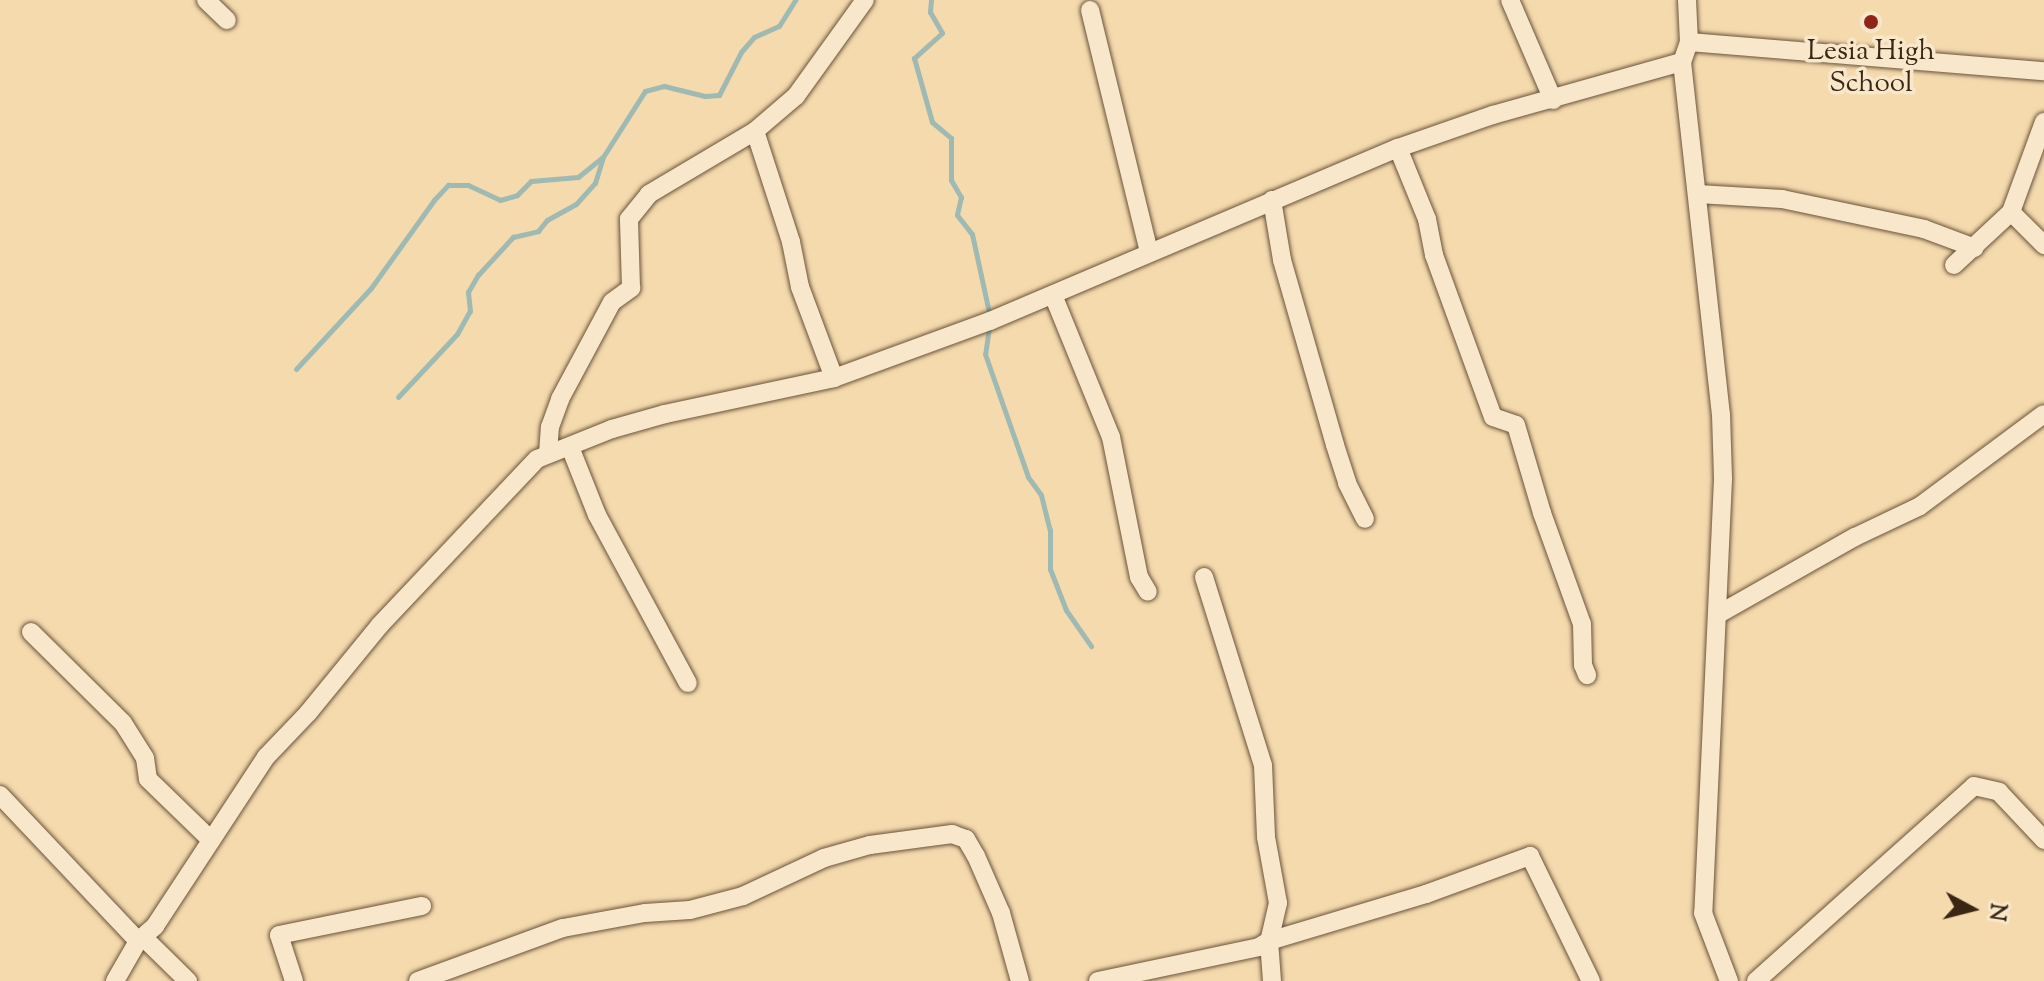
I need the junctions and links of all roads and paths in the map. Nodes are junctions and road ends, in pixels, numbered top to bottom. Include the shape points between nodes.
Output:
1 (206, 0) edge
2 (865, 0) edge
3 (1510, 0) edge
4 (1687, 0) edge
5 (1090, 10) dead end
6 (227, 20) dead end
7 (1689, 42) junction
8 (1682, 62) junction
9 (2044, 71) edge
10 (1553, 100) junction
11 (2044, 122) edge
12 (755, 131) junction
13 (1398, 148) junction
14 (1698, 194) junction
15 (1272, 200) junction
16 (2011, 212) junction
17 (2044, 245) edge
18 (1975, 248) junction
19 (1149, 252) junction
20 (1954, 265) dead end
21 (1053, 295) junction
22 (834, 378) junction
23 (2044, 414) edge
24 (570, 447) junction
25 (548, 454) junction
26 (1365, 519) dead end
27 (1204, 577) dead end
28 (1148, 592) dead end
29 (1717, 615) junction
30 (31, 632) dead end
31 (1587, 675) dead end
32 (688, 683) dead end
33 (0, 795) edge
34 (211, 840) junction
35 (2044, 840) edge
36 (422, 906) dead end
37 (141, 939) junction
38 (1269, 941) junction
39 (115, 981) edge
40 (188, 981) edge
41 (294, 981) edge
42 (418, 981) edge
43 (1020, 981) edge
44 (1098, 981) edge
45 (1272, 981) edge
46 (1591, 981) edge
47 (1729, 981) edge
48 (1756, 981) edge

1 - 6 street
2 - 12 street via 796,96
3 - 10 street
4 - 7 street
5 - 19 street
7 - 8 street
7 - 9 street
8 - 10 street
8 - 14 street
10 - 13 street
11 - 16 street
12 - 22 street via 800,287
12 - 25 street via 649,194 629,219 631,288 612,302 578,360 550,427
13 - 15 street
13 - 31 street via 1493,417 1516,425 1582,624
14 - 18 street via 1782,199 1924,229
14 - 29 street via 1721,414
15 - 19 street
15 - 26 street via 1282,260 1335,445
16 - 17 street
16 - 18 street
18 - 20 street
19 - 21 street
21 - 22 street
21 - 28 street via 1111,437 1139,577
22 - 24 street via 665,414
23 - 29 street via 1920,506
24 - 25 street
24 - 32 street via 597,515
25 - 34 street via 537,459 380,625 266,757
27 - 38 street via 1263,765 1266,837 1278,903
29 - 47 street via 1703,913
30 - 34 street via 123,723 145,758 148,779
33 - 37 street
34 - 37 street
35 - 48 street via 1999,792 1974,786
36 - 41 street via 279,935
37 - 39 street
37 - 40 street
38 - 44 street
38 - 45 street
38 - 46 street via 1530,856
42 - 43 street via 563,928 690,910 743,896 824,858 870,845 952,834 966,839 976,856 1001,913

